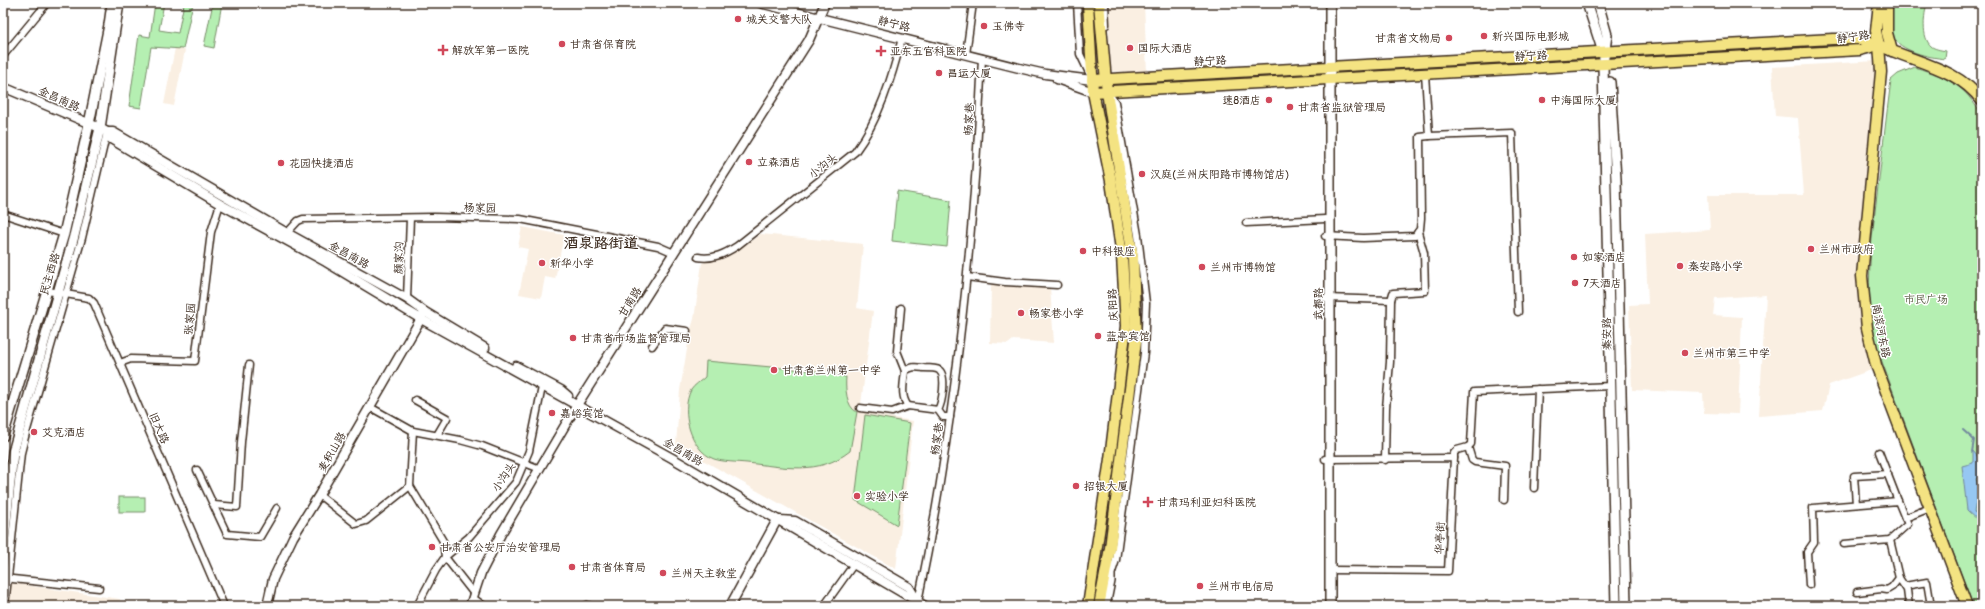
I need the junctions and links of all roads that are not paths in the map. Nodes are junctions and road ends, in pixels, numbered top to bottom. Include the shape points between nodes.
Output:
1 (47, 3) edge
2 (112, 3) edge
3 (119, 3) edge
4 (760, 3) edge
5 (817, 3) edge
6 (825, 3) edge
7 (973, 3) edge
8 (1077, 3) edge
9 (1088, 3) edge
10 (1100, 3) edge
11 (1105, 3) edge
12 (1324, 3) edge
13 (1330, 3) edge
14 (1587, 3) edge
15 (1598, 3) edge
16 (1878, 3) edge
17 (1887, 3) edge
18 (819, 17) junction
19 (902, 38) junction
20 (1880, 45) junction
21 (1892, 51) junction
22 (1603, 52) junction
23 (966, 54) junction
24 (3, 56) edge
25 (982, 58) junction
26 (1603, 64) junction
27 (1327, 67) junction
28 (1045, 74) junction
29 (1425, 74) junction
30 (1105, 78) junction
31 (1092, 80) junction
32 (1327, 80) junction
33 (3, 87) edge
34 (1093, 92) junction
35 (1107, 92) junction
36 (1982, 101) edge
37 (89, 124) junction
38 (103, 130) junction
39 (1429, 136) junction
40 (220, 204) junction
41 (3, 214) edge
42 (410, 218) junction
43 (1325, 219) junction
44 (1246, 223) dead end
45 (1418, 232) junction
46 (287, 233) junction
47 (64, 234) junction
48 (1327, 236) junction
49 (674, 253) junction
50 (698, 257) dead end
51 (967, 277) junction
52 (1057, 285) dead end
53 (48, 291) junction
54 (62, 294) junction
55 (1327, 298) junction
56 (407, 299) junction
57 (1391, 300) junction
58 (901, 308) dead end
59 (1518, 312) dead end
60 (423, 315) junction
61 (687, 331) dead end
62 (652, 346) dead end
63 (120, 363) junction
64 (249, 365) dead end
65 (905, 371) junction
66 (1611, 386) junction
67 (542, 387) junction
68 (1538, 389) junction
69 (415, 400) dead end
70 (577, 405) junction
71 (908, 406) junction
72 (370, 407) junction
73 (860, 408) dead end
74 (938, 410) junction
75 (950, 418) junction
76 (413, 431) junction
77 (3, 434) edge
78 (437, 435) junction
79 (1468, 447) junction
80 (1879, 452) dead end
81 (1454, 458) junction
82 (1327, 459) junction
83 (1385, 460) junction
84 (526, 462) junction
85 (540, 468) junction
86 (197, 470) dead end
87 (1888, 474) junction
88 (410, 486) junction
89 (1534, 488) dead end
90 (319, 495) junction
91 (1504, 500) dead end
92 (1898, 501) junction
93 (1856, 504) junction
94 (214, 505) junction
95 (277, 508) dead end
96 (1930, 508) junction
97 (1905, 518) junction
98 (777, 520) junction
99 (1890, 540) junction
100 (1844, 544) dead end
101 (1110, 548) junction
102 (3, 551) edge
103 (445, 557) junction
104 (854, 564) junction
105 (1330, 570) junction
106 (1898, 578) junction
107 (6, 579) edge
108 (1110, 581) junction
109 (1809, 585) dead end
110 (1905, 586) junction
111 (99, 588) dead end
112 (1857, 592) dead end
113 (472, 599) edge
114 (921, 604) edge
115 (5, 606) edge
116 (224, 606) edge
117 (267, 606) edge
118 (417, 606) edge
119 (484, 606) edge
120 (730, 606) edge
121 (824, 606) edge
122 (1087, 606) edge
123 (1099, 606) edge
124 (1105, 606) edge
125 (1324, 606) edge
126 (1330, 606) edge
127 (1616, 606) edge
128 (1626, 606) edge
129 (1910, 606) edge
130 (1931, 606) edge
131 (1967, 606) edge

1 - 24 street
2 - 37 main road, 民主西路
3 - 38 main road, 民主西路
4 - 18 street, 静宁路
5 - 18 street
6 - 18 street, 甘南路
7 - 23 street
8 - 31 street via 1080,54
9 - 31 main road, 庆阳路
10 - 30 main road, 庆阳路
11 - 30 street
12 - 27 main road, 武都路
13 - 27 main road, 武都路
14 - 22 main road
15 - 22 main road via 1607,35
16 - 20 main road, 南滨河东路 via 1876,31
17 - 21 main road via 1887,33
18 - 19 street, 静宁路
18 - 49 street, 甘南路 via 809,40
19 - 23 street, 静宁路
19 - 50 street, 小沟头 via 888,83 864,140 855,152 737,246 705,259
20 - 21 main road
20 - 22 main road, 静宁路 via 1861,39 1833,39
20 - 26 main road, 静宁路 via 1853,50
20 - 96 main road, 南滨河东路 via 1881,72 1862,276 1864,313 1876,365
21 - 36 main road via 1923,61 1952,75 1968,85
22 - 26 main road, 秦安路
22 - 27 main road, 静宁路
23 - 25 street, 静宁路
25 - 28 street, 静宁路
25 - 51 street, 畅家巷
26 - 29 main road, 静宁路
26 - 66 main road, 秦安路
26 - 128 main road, 秦安路 via 1609,72 1616,179
27 - 30 main road, 静宁路
27 - 32 main road, 武都路
28 - 31 street, 静宁路
28 - 34 street, 静宁路
29 - 32 main road, 静宁路
29 - 39 street
30 - 31 main road, 静宁路
30 - 35 main road, 庆阳路
31 - 34 main road, 庆阳路
32 - 35 main road, 静宁路
32 - 43 main road, 武都路
32 - 48 main road, 武都路
33 - 37 street, 金昌南路
34 - 35 main road, 静宁路
34 - 122 main road, 庆阳路 via 1111,181 1122,256 1126,326 1110,459
35 - 101 main road, 庆阳路 via 1133,258 1136,341
35 - 108 street via 1115,102 1138,236 1146,303 1144,352 1129,468 1116,560
37 - 38 street, 金昌南路
37 - 47 main road, 民主西路
38 - 40 street, 金昌南路 via 111,139
38 - 46 street, 金昌南路 via 114,132
38 - 54 main road, 民主西路 via 74,236
39 - 45 street via 1420,137 1421,218
39 - 59 street via 1512,133
40 - 60 street, 金昌南路
40 - 63 street, 张家园 via 211,232 195,362 131,359
41 - 47 street
42 - 46 street, 杨家园 via 303,219
42 - 49 street, 杨家园 via 520,220 658,246
42 - 56 street, 颜家沟
43 - 44 street
43 - 48 main road, 武都路
45 - 48 street via 1415,236
45 - 57 street via 1424,253 1425,292 1393,293
46 - 56 street, 金昌南路
47 - 53 main road, 民主西路
48 - 55 main road, 武都路
49 - 70 street, 甘南路
51 - 52 street
51 - 75 street, 畅家巷
53 - 54 street, 旧大路
53 - 77 main road, 民主西路
54 - 63 street, 旧大路 via 89,298 94,303
54 - 102 main road, 民主西路 via 17,435
54 - 107 street, 民主西路 via 22,453
55 - 57 street
55 - 82 main road, 武都路
56 - 60 street, 金昌南路
57 - 83 street
58 - 65 street via 897,351
60 - 67 street, 金昌南路
60 - 70 street, 金昌南路 via 560,390
60 - 72 street, 麦积山路
61 - 62 street via 665,328
63 - 116 street, 旧大路
64 - 94 street via 237,507
65 - 71 street via 902,395
65 - 74 street via 912,367 938,370 942,374 944,380
66 - 68 street
66 - 127 main road, 秦安路
67 - 70 street, 金昌南路
67 - 84 street, 小沟头
68 - 79 street via 1474,392
68 - 89 street
69 - 78 street via 447,418
70 - 85 street, 甘南路
70 - 98 street, 金昌南路
71 - 73 street via 892,412
71 - 74 street
72 - 76 street
72 - 90 street, 麦积山路
74 - 75 street via 943,417
75 - 114 street, 畅家巷
76 - 78 street
76 - 88 street
78 - 84 street via 482,446
79 - 81 street via 1454,453
79 - 91 street via 1475,462 1505,466
80 - 87 street
81 - 83 street
81 - 105 street, 华亭街 via 1448,571
82 - 83 street
82 - 105 main road, 武都路
82 - 125 main road, 武都路
84 - 85 street
84 - 103 street, 小沟头 via 516,482 493,510
85 - 113 street, 甘南路 via 501,534 481,573
86 - 94 street
87 - 92 street
87 - 93 street via 1854,476
88 - 90 street via 366,521 356,524
88 - 103 street via 444,541
90 - 117 street, 麦积山路 via 293,537 273,579
92 - 93 street
92 - 97 street
93 - 109 street via 1813,508 1814,542 1807,552
94 - 95 street via 227,534 260,537
96 - 97 street
96 - 131 main road, 南滨河东路
97 - 99 street via 1908,524
98 - 104 street, 金昌南路
98 - 114 street, 金昌南路 via 795,521 810,529 909,587
98 - 120 street
99 - 100 street
99 - 106 street
101 - 108 main road
101 - 123 main road, 庆阳路
103 - 113 street
103 - 118 street, 小沟头
104 - 114 street, 金昌南路
104 - 121 street
105 - 126 main road, 武都路
106 - 110 street
106 - 112 street via 1892,587 1886,590
107 - 111 street
107 - 115 street, 民主西路
108 - 124 main road
110 - 129 street
110 - 130 street via 1927,582
113 - 119 street

